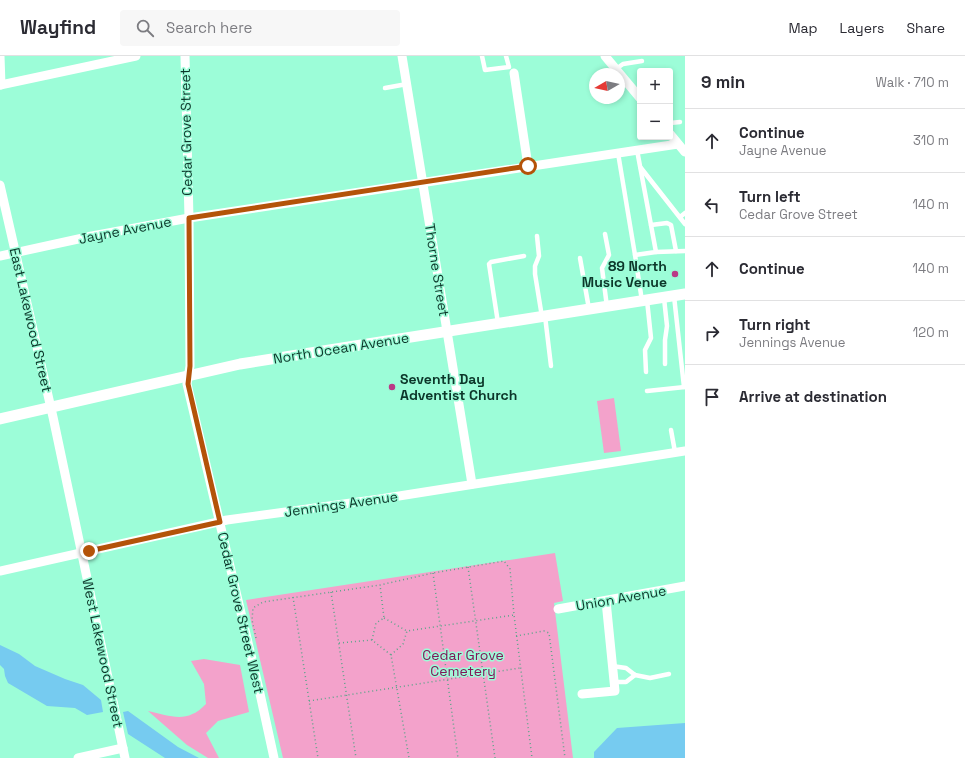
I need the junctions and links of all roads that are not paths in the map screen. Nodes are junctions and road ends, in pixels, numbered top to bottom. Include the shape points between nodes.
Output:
1 (0, 56) edge
2 (136, 56) edge
3 (184, 56) edge
4 (402, 56) edge
5 (482, 56) edge
6 (506, 56) edge
7 (605, 56) edge
8 (120, 58) edge
9 (642, 61) dead end
10 (615, 68) edge
11 (617, 68) edge
12 (514, 73) dead end
13 (625, 80) edge
14 (407, 84) junction
15 (0, 85) edge
16 (385, 88) dead end
17 (637, 94) edge
18 (680, 122) dead end
19 (673, 123) edge
20 (673, 138) edge
21 (678, 144) junction
22 (637, 150) junction
23 (685, 152) edge
24 (618, 153) junction
25 (528, 166) junction
26 (640, 166) junction
27 (423, 182) junction
28 (0, 185) edge
29 (685, 213) edge
30 (680, 217) junction
31 (189, 218) junction
32 (685, 224) edge
33 (651, 225) junction
34 (605, 234) dead end
35 (537, 236) dead end
36 (676, 251) junction
37 (685, 251) edge
38 (656, 252) junction
39 (16, 253) junction
40 (635, 255) junction
41 (0, 256) edge
42 (524, 256) dead end
43 (580, 258) dead end
44 (674, 296) edge
45 (644, 301) junction
46 (607, 306) junction
47 (589, 309) junction
48 (544, 316) junction
49 (498, 323) junction
50 (447, 332) junction
51 (665, 364) dead end
52 (551, 366) dead end
53 (646, 372) dead end
54 (188, 376) junction
55 (684, 387) edge
56 (647, 391) dead end
57 (50, 407) junction
58 (0, 419) edge
59 (670, 430) dead end
60 (685, 451) edge
61 (675, 452) junction
62 (472, 484) junction
63 (220, 522) junction
64 (81, 553) junction
65 (0, 571) edge
66 (685, 586) edge
67 (606, 601) junction
68 (558, 609) dead end
69 (612, 666) junction
70 (669, 674) dead end
71 (635, 675) junction
72 (614, 682) junction
73 (582, 694) dead end
74 (123, 748) junction
75 (78, 758) edge
76 (125, 758) edge
77 (274, 758) edge

1 - 15 street
2 - 8 street
3 - 31 street, Cedar Grove Street
4 - 14 street, Thorne Street
5 - 6 lane via 485,70 509,67
7 - 10 street
8 - 15 street
9 - 11 lane via 623,64
12 - 25 street
13 - 17 street
14 - 16 lane
14 - 27 street, Thorne Street
18 - 19 lane
20 - 21 street
21 - 22 street, Jayne Avenue
21 - 23 street
22 - 24 street, Jayne Avenue
22 - 26 lane
24 - 25 street, Jayne Avenue
24 - 40 lane
25 - 27 street, Jayne Avenue
26 - 30 lane
26 - 33 lane
27 - 31 street, Jayne Avenue
27 - 50 street, Thorne Street
28 - 39 street, East Lakewood Street
29 - 30 lane
30 - 32 lane
31 - 39 street, Jayne Avenue
31 - 54 street, Cedar Grove Street
33 - 36 lane via 671,225
33 - 38 lane
34 - 46 lane via 608,255 602,268
35 - 48 lane via 539,256 535,274
36 - 37 lane
36 - 38 lane
38 - 40 lane
39 - 41 street, Jayne Avenue
39 - 57 street, East Lakewood Street
40 - 45 lane
42 - 49 lane via 489,264
43 - 47 lane
44 - 45 street, North Ocean Avenue
44 - 51 lane via 665,340
44 - 55 lane
45 - 46 street, North Ocean Avenue
45 - 53 lane via 650,338 645,350
46 - 47 street, North Ocean Avenue
47 - 48 street, North Ocean Avenue
48 - 49 street, North Ocean Avenue
48 - 52 lane
49 - 50 street, North Ocean Avenue
50 - 54 street, North Ocean Avenue via 240,364
50 - 62 street, Thorne Street
54 - 57 street, North Ocean Avenue
54 - 63 street, Cedar Grove Street West
55 - 56 lane
57 - 58 street, North Ocean Avenue
57 - 64 street, West Lakewood Street
59 - 61 lane
60 - 61 street, Jennings Avenue
61 - 62 street, Jennings Avenue
62 - 63 street, Jennings Avenue
63 - 64 street, Jennings Avenue
63 - 77 street, Cedar Grove Street West
64 - 65 street, Jennings Avenue
64 - 74 street, West Lakewood Street
66 - 67 street, Union Avenue
67 - 68 street, Union Avenue
67 - 69 street
69 - 71 lane via 626,668
69 - 72 street
70 - 71 lane via 650,678
71 - 72 lane via 626,682
72 - 73 street via 615,691
74 - 75 street
74 - 76 street, West Lakewood Street

